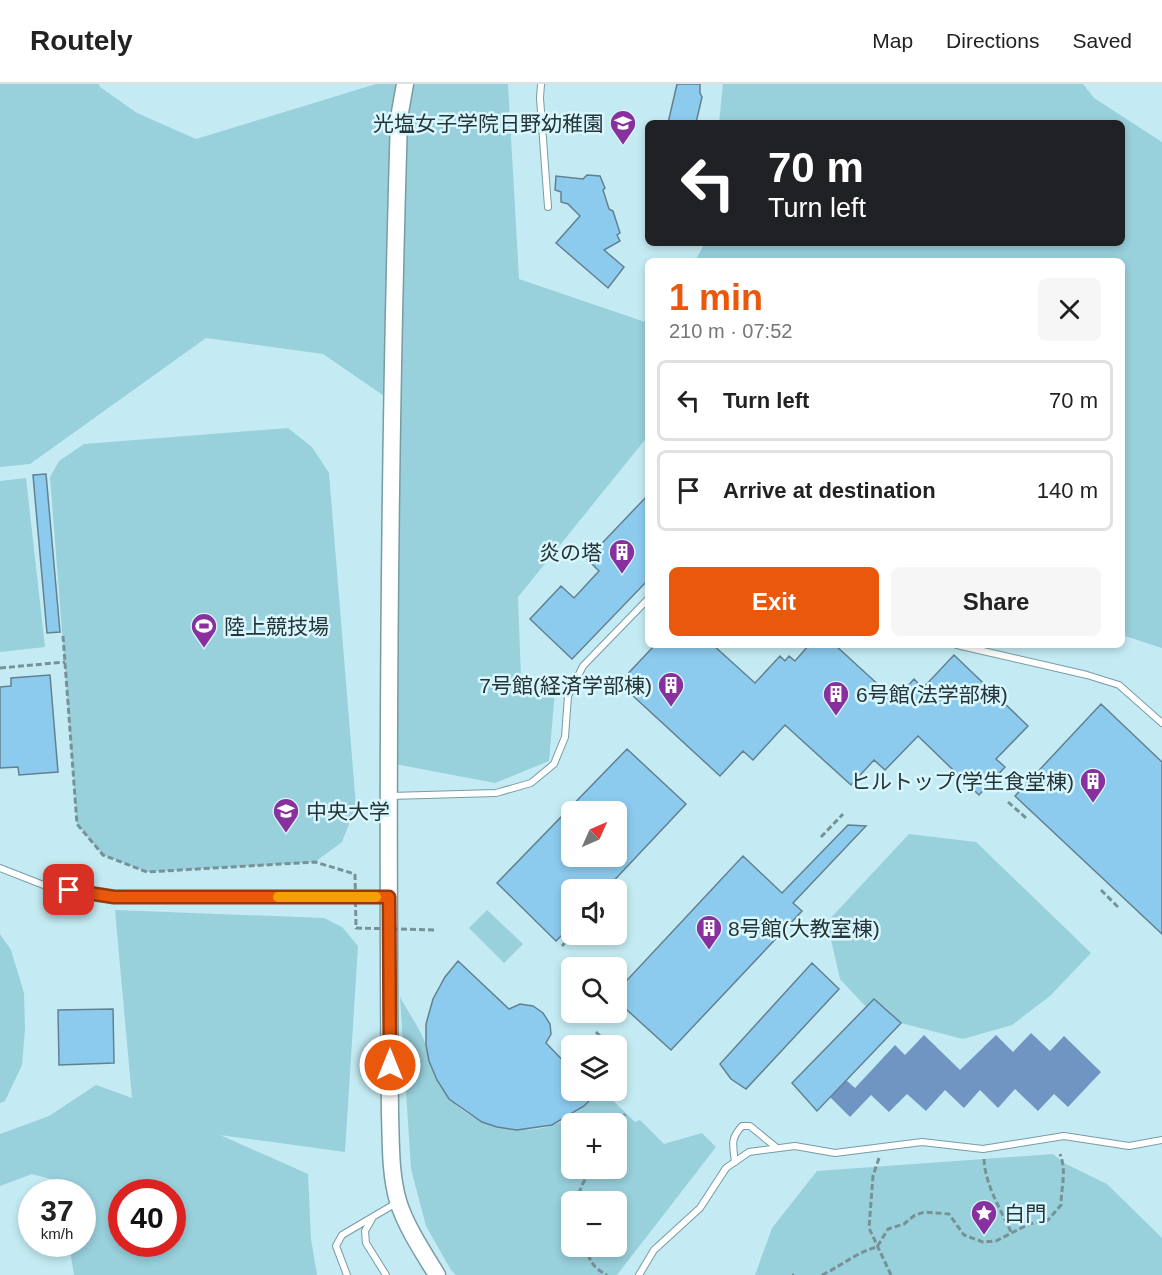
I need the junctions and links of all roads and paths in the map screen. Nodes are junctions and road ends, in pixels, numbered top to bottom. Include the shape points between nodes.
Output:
1 (405, 84) edge
2 (541, 84) edge
3 (548, 207) dead end
4 (645, 602) edge
5 (63, 636) dead end
6 (970, 648) edge
7 (65, 662) junction
8 (0, 668) edge
9 (1162, 723) edge
10 (389, 796) junction
11 (1008, 802) dead end
12 (843, 814) dead end
13 (1026, 818) dead end
14 (821, 837) dead end
15 (0, 868) edge
16 (1101, 890) dead end
17 (389, 897) junction
18 (1118, 907) dead end
19 (436, 930) dead end
20 (596, 1032) dead end
21 (599, 1035) edge
22 (1162, 1140) edge
23 (883, 1147) junction
24 (777, 1148) junction
25 (1060, 1154) dead end
26 (984, 1159) dead end
27 (735, 1162) junction
28 (399, 1202) junction
29 (373, 1216) junction
30 (1012, 1234) junction
31 (877, 1247) junction
32 (589, 1257) edge
33 (347, 1275) edge
34 (386, 1275) edge
35 (437, 1275) edge
36 (607, 1275) edge
37 (639, 1275) edge
38 (822, 1275) edge
39 (891, 1275) edge

1 - 10 street via 399,148
2 - 3 lane
4 - 10 lane via 583,666 568,696 565,737 554,764 531,783 496,793
5 - 7 path
6 - 9 lane via 1119,685
7 - 8 path
7 - 19 path, bridge via 77,824 103,855 147,872 315,862 356,874 356,928
10 - 17 street
11 - 13 path
12 - 14 path
15 - 17 lane via 46,886 114,897
16 - 18 path
17 - 28 street via 390,1124
20 - 21 path
22 - 23 lane via 1129,1146 1064,1136 983,1149 922,1142
23 - 24 lane via 835,1153 795,1146
23 - 31 path via 873,1176 870,1207 869,1228
24 - 27 lane via 749,1152
24 - 27 lane via 750,1126 742,1126 732,1144
25 - 30 path via 1065,1176 1061,1205 1048,1220 1029,1224
26 - 30 path via 994,1196
27 - 37 lane via 726,1168 700,1208 654,1251
28 - 29 lane
28 - 35 street
29 - 33 lane via 342,1235 336,1246
29 - 34 lane via 365,1231 366,1243
30 - 31 path via 983,1242 964,1234 949,1214 925,1212 888,1229
31 - 38 path
31 - 39 path
32 - 36 path via 597,1270

